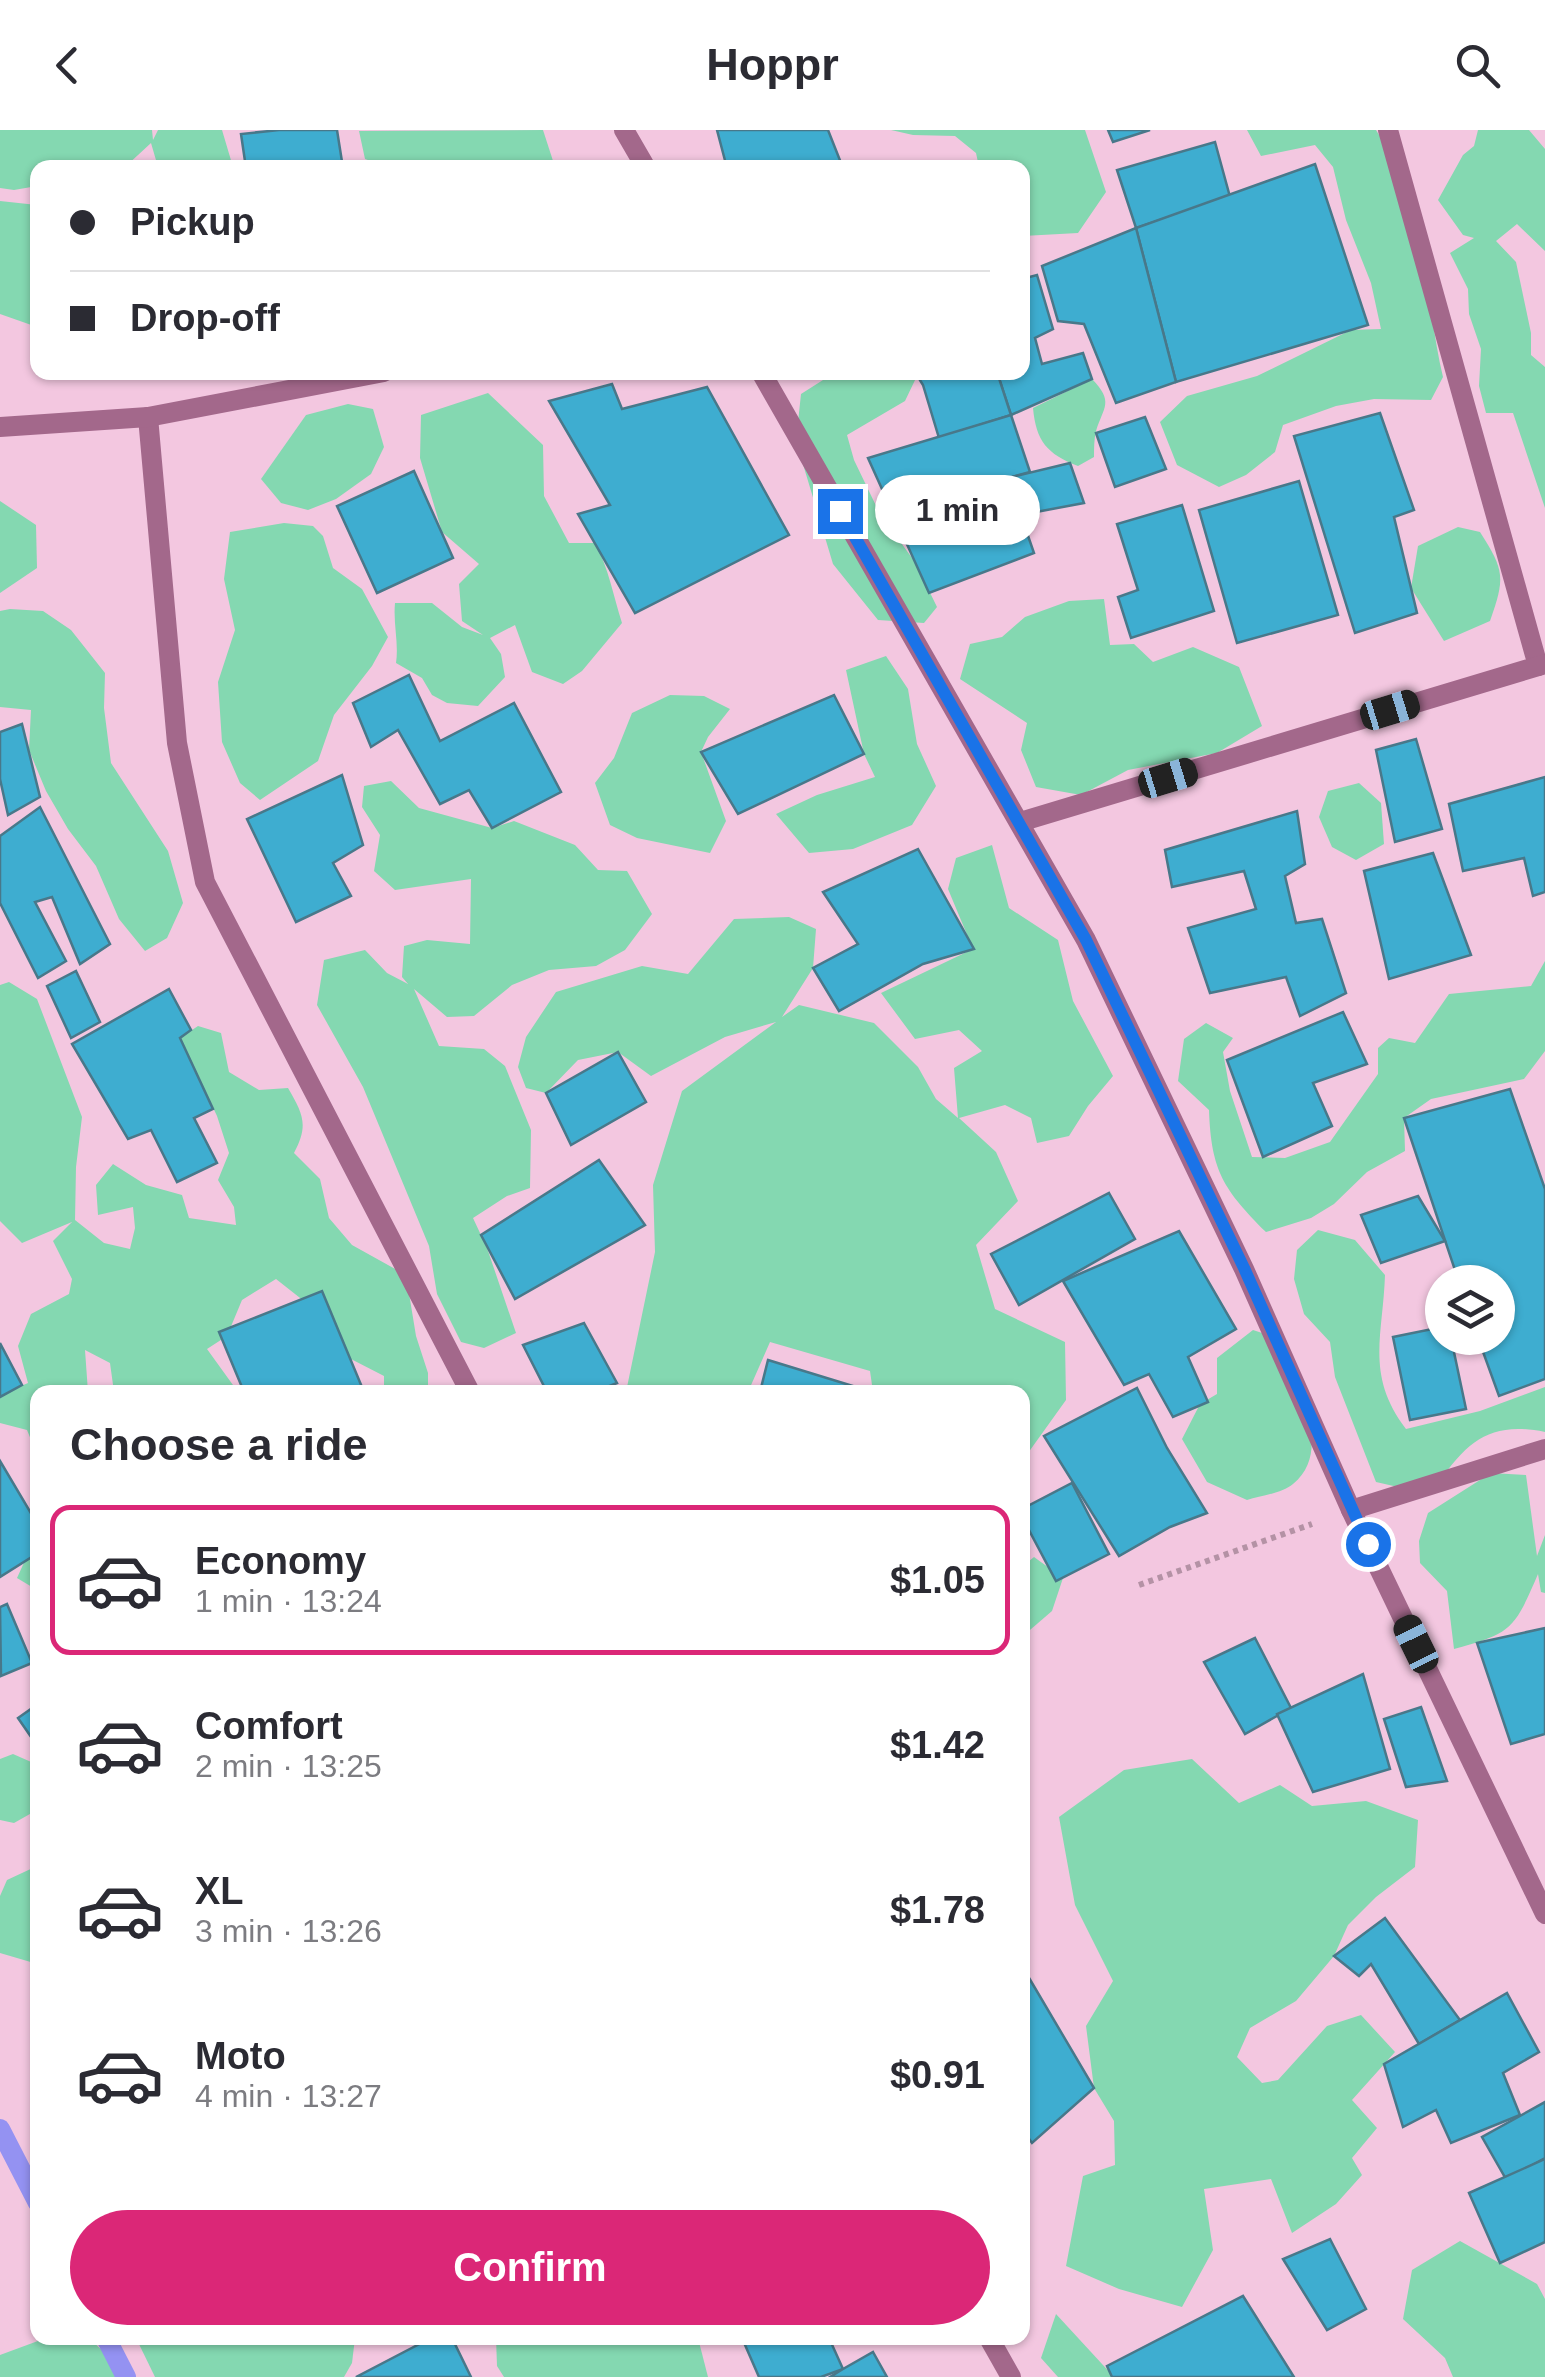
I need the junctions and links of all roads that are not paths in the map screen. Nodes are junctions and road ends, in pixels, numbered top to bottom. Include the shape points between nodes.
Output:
1 (624, 130) edge
2 (1388, 130) edge
3 (641, 160) edge
4 (342, 380) edge
5 (765, 380) edge
6 (148, 417) junction
7 (0, 428) edge
8 (1542, 665) edge
9 (1020, 822) junction
10 (466, 1385) edge
11 (1545, 1449) edge
12 (1351, 1510) junction
13 (1545, 1914) edge
14 (993, 2345) edge
15 (1011, 2377) edge

1 - 3 street
2 - 8 street
4 - 6 street
5 - 9 street
6 - 7 street
6 - 10 street via 177,743 205,882
8 - 9 street
9 - 12 street via 1160,1091
11 - 12 street
12 - 13 street
14 - 15 street

